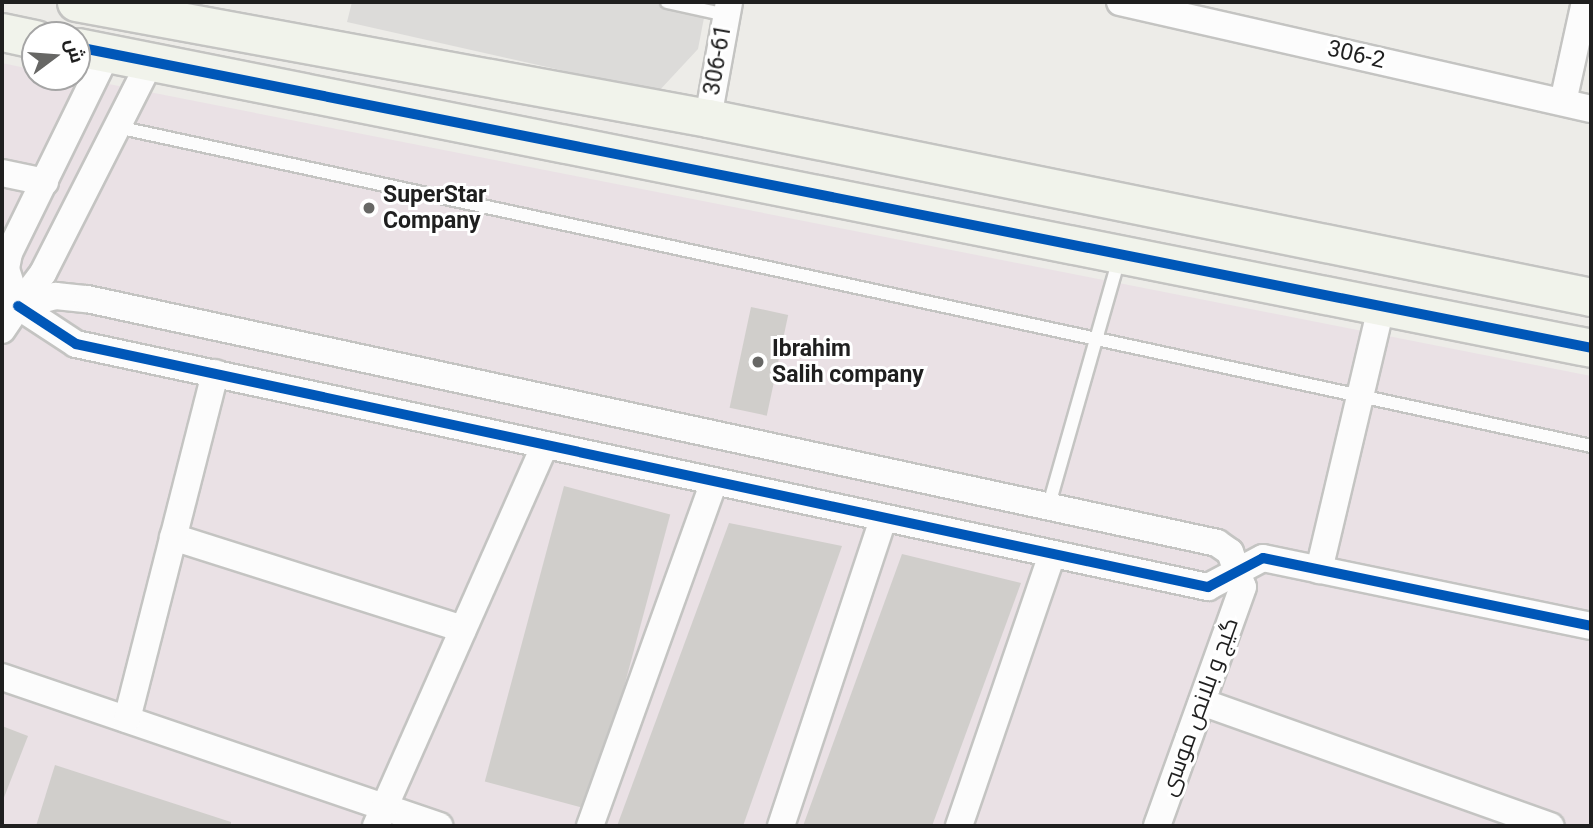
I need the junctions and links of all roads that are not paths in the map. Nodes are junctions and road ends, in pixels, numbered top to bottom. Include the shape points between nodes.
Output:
1 (76, 2) edge
2 (667, 2) edge
3 (1120, 2) edge
4 (1585, 2) edge
5 (132, 7) edge
6 (727, 8) edge
7 (2, 33) edge
8 (21, 36) edge
9 (92, 50) edge
10 (150, 62) junction
11 (1563, 103) junction
12 (1591, 109) edge
13 (708, 118) junction
14 (117, 127) junction
15 (2, 173) edge
16 (45, 182) junction
17 (1120, 256) junction
18 (1471, 272) junction
19 (1591, 297) edge
20 (18, 306) junction
21 (1381, 307) junction
22 (1464, 321) junction
23 (2, 330) edge
24 (1094, 338) junction
25 (1591, 348) edge
26 (215, 373) junction
27 (1361, 396) junction
28 (1591, 446) edge
29 (544, 447) junction
30 (713, 484) junction
31 (1048, 508) junction
32 (883, 520) junction
33 (173, 537) junction
34 (1052, 555) junction
35 (1319, 570) junction
36 (1240, 578) junction
37 (1591, 626) edge
38 (463, 629) junction
39 (2, 677) edge
40 (1202, 702) junction
41 (127, 719) junction
42 (380, 816) edge
43 (439, 826) edge
44 (590, 826) edge
45 (781, 826) edge
46 (959, 826) edge
47 (1157, 826) edge
48 (1551, 826) edge

1 - 5 street
2 - 6 lane
3 - 11 street, 306-2
4 - 11 street
5 - 13 street
6 - 13 street, 306-61
7 - 8 street
9 - 10 street
9 - 16 street
10 - 14 street
10 - 17 street
11 - 12 street, 306-2
13 - 18 street
14 - 20 street via 43,273
14 - 24 lane
15 - 16 street
16 - 20 street via 9,253 6,269
17 - 21 street
17 - 24 lane
18 - 19 street
18 - 22 street
20 - 23 street
20 - 26 street via 76,344
20 - 31 street via 56,296 87,299
21 - 22 street
21 - 27 street
22 - 25 street
24 - 27 lane
24 - 31 lane
26 - 29 street
26 - 33 street
27 - 28 lane
27 - 35 street
29 - 30 street
29 - 38 street
30 - 32 street
30 - 44 street
31 - 36 street via 1217,543
32 - 34 street
32 - 45 street
33 - 38 street
33 - 41 street
34 - 36 street via 1208,587
34 - 46 street
35 - 36 street via 1262,558
35 - 37 street
36 - 40 street, گيج و بلانص موسى
38 - 42 street
39 - 41 street
40 - 47 street, گيج و بلانص موسى
40 - 48 street
41 - 42 street
42 - 43 street

